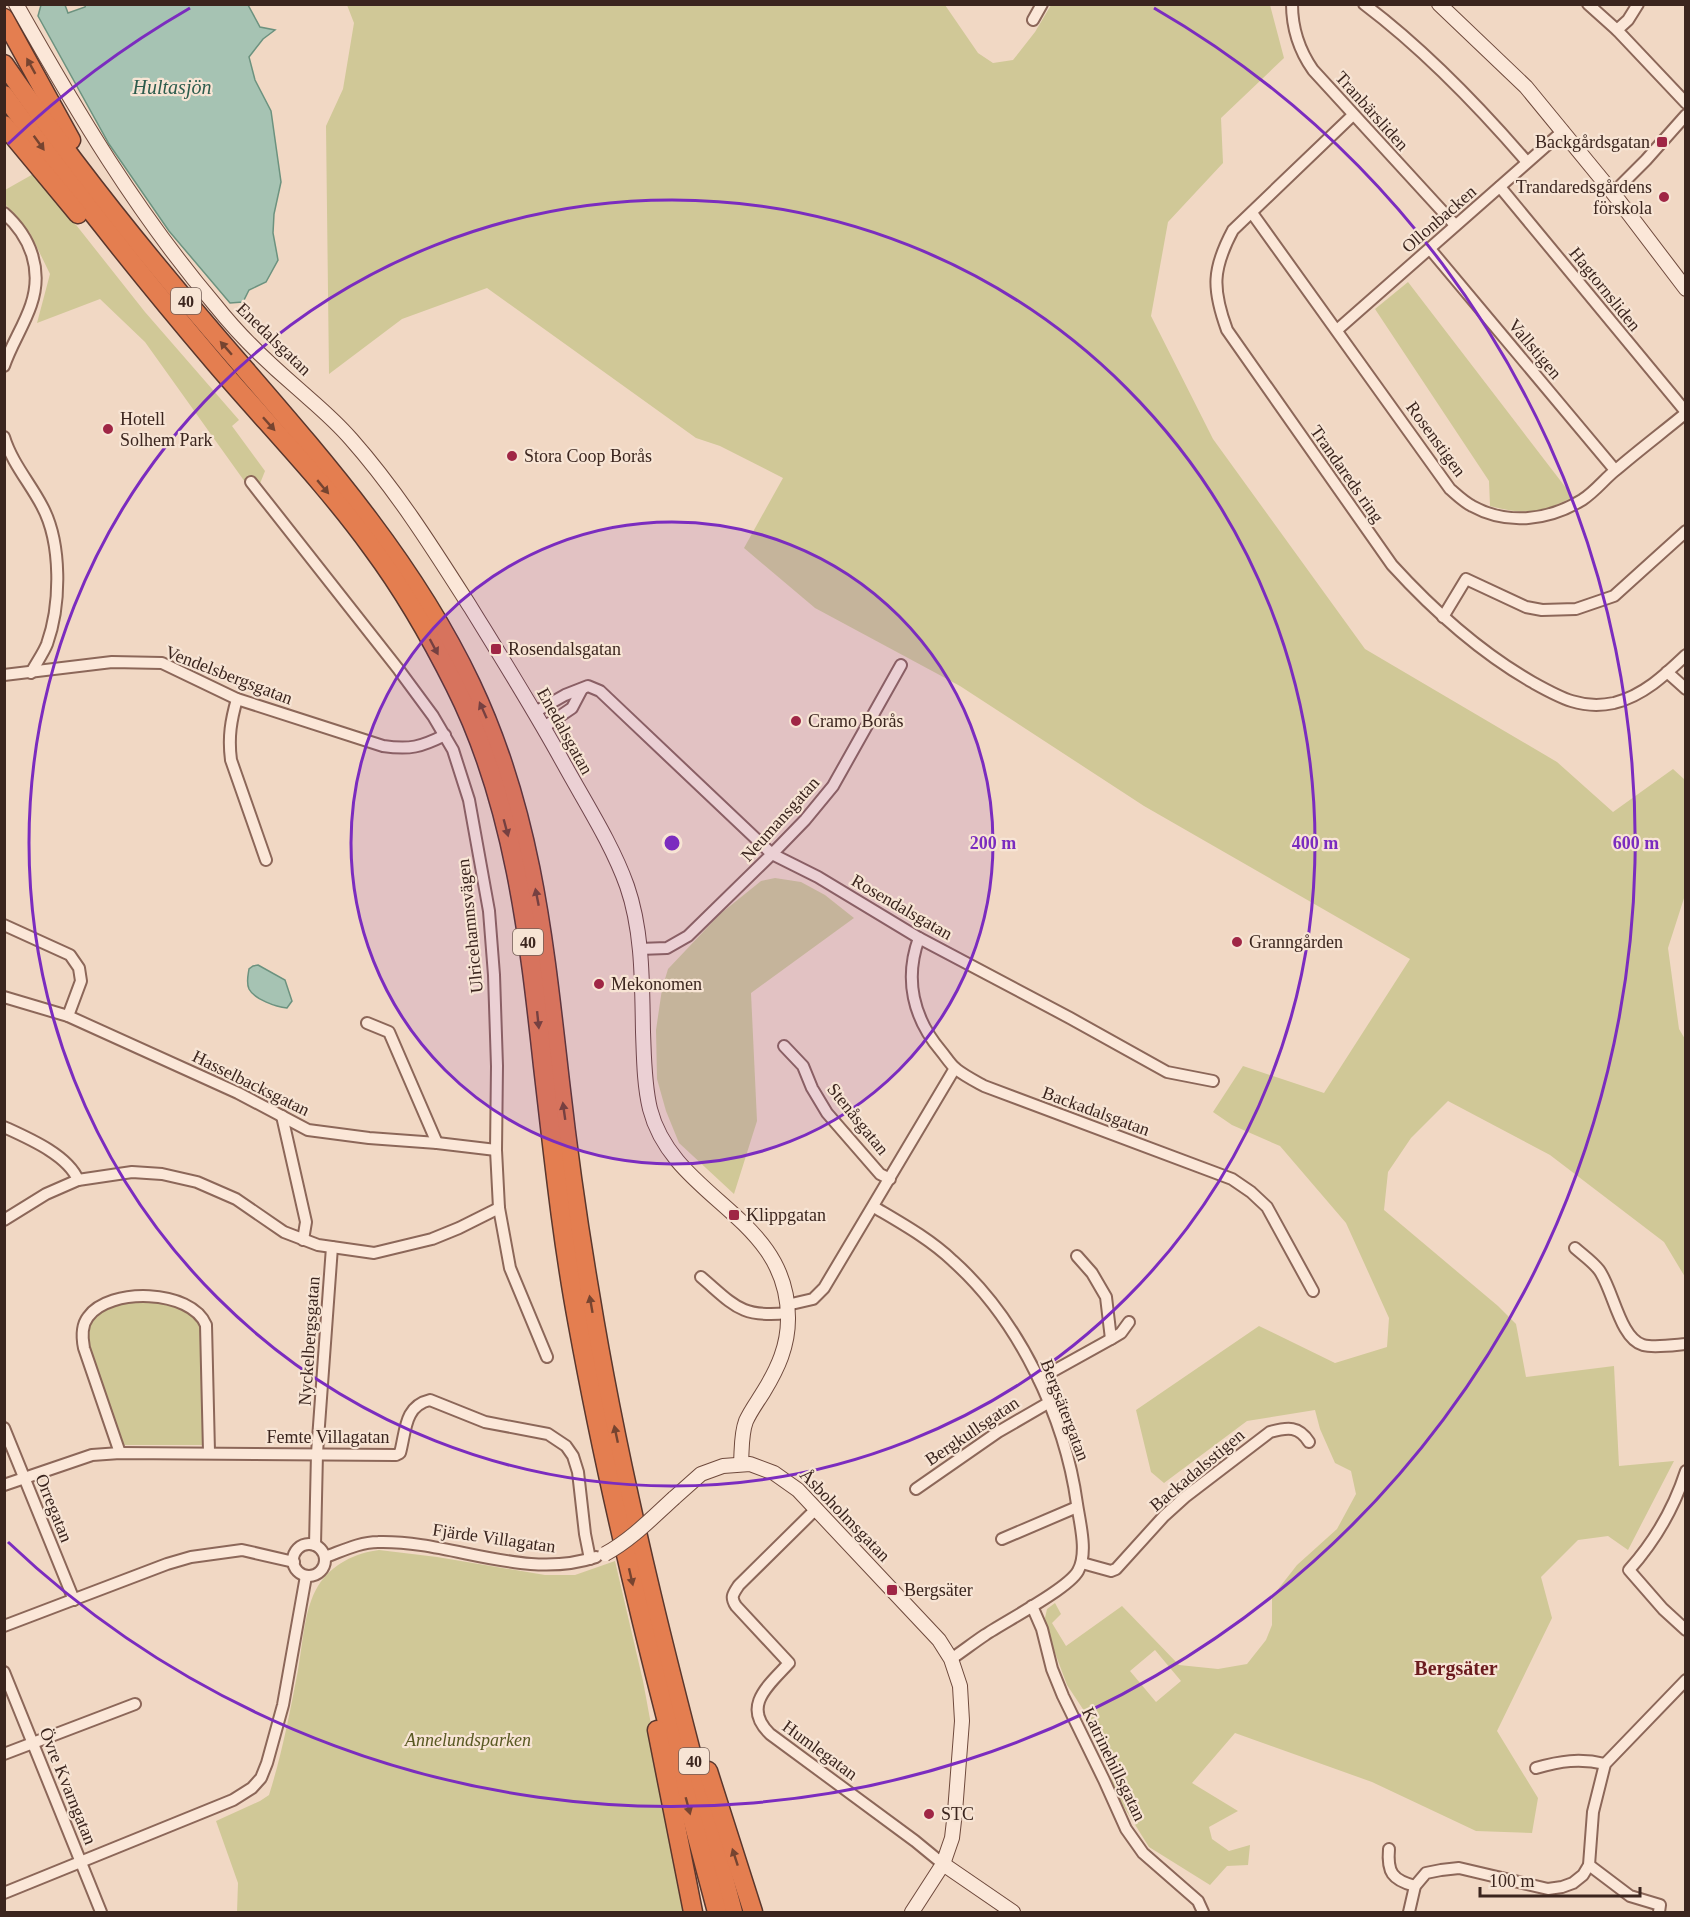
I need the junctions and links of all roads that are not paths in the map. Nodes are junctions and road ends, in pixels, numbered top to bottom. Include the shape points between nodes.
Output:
1 (16, 4) edge
2 (1042, 4) edge
3 (1292, 4) edge
4 (1364, 4) edge
5 (1438, 4) edge
6 (1588, 4) edge
7 (1638, 4) edge
8 (4, 18) edge
9 (1033, 20) dead end
10 (1617, 30) junction
11 (4, 64) edge
12 (4, 95) edge
13 (1686, 103) edge
14 (1353, 115) junction
15 (1686, 115) edge
16 (4, 125) edge
17 (1563, 131) junction
18 (1527, 162) junction
19 (1500, 187) junction
20 (1612, 193) junction
21 (110, 210) junction
22 (4, 213) edge
23 (1252, 213) junction
24 (1455, 225) junction
25 (1430, 249) junction
26 (148, 285) junction
27 (1686, 290) edge
28 (1337, 330) junction
29 (4, 366) edge
30 (1686, 413) edge
31 (4, 437) edge
32 (1614, 470) junction
33 (251, 482) dead end
34 (1686, 531) edge
35 (1443, 617) junction
36 (1686, 655) edge
37 (901, 665) dead end
38 (31, 672) junction
39 (1667, 672) junction
40 (4, 675) edge
41 (582, 689) junction
42 (1686, 689) edge
43 (237, 699) junction
44 (535, 712) junction
45 (544, 727) junction
46 (445, 735) junction
47 (772, 854) junction
48 (266, 861) dead end
49 (4, 924) edge
50 (919, 938) junction
51 (639, 950) junction
52 (4, 997) edge
53 (68, 1016) junction
54 (367, 1023) dead end
55 (784, 1046) dead end
56 (955, 1068) junction
57 (1213, 1081) dead end
58 (282, 1116) junction
59 (4, 1127) edge
60 (437, 1143) junction
61 (495, 1150) junction
62 (890, 1179) junction
63 (78, 1180) junction
64 (874, 1207) junction
65 (499, 1208) junction
66 (4, 1220) edge
67 (303, 1240) junction
68 (332, 1247) junction
69 (1575, 1248) dead end
70 (1077, 1256) dead end
71 (701, 1277) dead end
72 (1313, 1291) dead end
73 (788, 1309) junction
74 (1129, 1322) dead end
75 (1111, 1340) junction
76 (1686, 1344) edge
77 (547, 1357) dead end
78 (1039, 1380) junction
79 (1048, 1403) junction
80 (4, 1428) edge
81 (1309, 1442) dead end
82 (209, 1452) junction
83 (120, 1453) junction
84 (317, 1454) junction
85 (741, 1463) junction
86 (1686, 1471) edge
87 (23, 1477) junction
88 (4, 1485) edge
89 (916, 1489) dead end
90 (674, 1498) joint
91 (1077, 1508) junction
92 (816, 1509) junction
93 (1002, 1539) dead end
94 (315, 1545) junction
95 (605, 1554) joint
96 (325, 1557) junction
97 (590, 1559) junction
98 (294, 1562) junction
99 (1082, 1563) junction
100 (306, 1576) junction
101 (74, 1600) junction
102 (1032, 1606) junction
103 (656, 1610) junction
104 (4, 1626) edge
105 (643, 1627) junction
106 (1686, 1630) edge
107 (951, 1659) junction
108 (4, 1672) edge
109 (1686, 1680) edge
110 (135, 1704) dead end
111 (34, 1743) junction
112 (4, 1755) edge
113 (1605, 1764) junction
114 (1536, 1768) dead end
115 (1389, 1849) dead end
116 (81, 1863) junction
117 (944, 1864) junction
118 (1589, 1865) junction
119 (1415, 1886) junction
120 (4, 1893) edge
121 (101, 1912) edge
122 (693, 1912) edge
123 (717, 1912) edge
124 (733, 1912) edge
125 (753, 1912) edge
126 (912, 1912) edge
127 (1013, 1912) edge
128 (1203, 1912) edge
129 (1409, 1912) edge
130 (1659, 1912) edge

1 - 44 street, Enedalsgatan via 73,104 152,226 248,342 351,438 396,494
2 - 9 street
3 - 14 street, Tranbärsliden via 1296,37 1306,61
4 - 18 street via 1433,61
5 - 17 street via 1526,87
6 - 10 street
7 - 10 street
21 -> 8 highway
10 - 13 street
11 - 21 highway, 40
12 -> 26 highway, 40
14 - 23 street, Trandareds ring
14 - 24 street, Tranbärsliden
15 - 20 street
16 - 26 highway via 86,224
17 - 18 street, Ollonbacken
17 - 20 street
18 - 19 street, Ollonbacken
19 - 24 street, Ollonbacken
19 - 30 street, Hagtornsliden
20 - 27 street
103 -> 21 highway, 40 via 590,1296 539,908 521,821 490,726 444,631 381,534
22 - 29 street via 30,245 36,279 31,305
23 - 28 street, Rosenstigen
23 - 35 street, Trandareds ring via 1233,231 1220,254 1218,306 1227,330 1392,565
24 - 25 street, Ollonbacken
25 - 28 street, Ollonbacken
25 - 32 street, Vallstigen
26 -> 105 highway, 40 via 286,442 369,544 430,638 474,729 500,806 523,909 577,1323
28 - 32 street, Rosenstigen via 1450,489 1472,506 1514,519 1538,518 1582,500
30 - 32 street, Rosenstigen
31 - 38 street via 43,507 56,554 54,615 47,643
33 - 46 street, Ulricehamnsvägen
34 - 35 street via 1614,596 1593,604 1560,611 1526,607 1466,579
35 - 39 street, Trandareds ring via 1508,668 1564,700 1603,705 1630,698
36 - 39 street, Trandareds ring
37 - 47 street, Neumansgatan via 833,786
38 - 40 street, Vendelsbergsgatan
38 - 43 street, Vendelsbergsgatan via 112,662 162,663
39 - 42 street
41 - 44 street
41 - 45 street via 572,708
41 - 47 street, Rosendalsgatan via 588,686 600,691
43 - 46 street, Vendelsbergsgatan via 383,746 403,749 425,745
43 - 48 street via 230,725 231,760
44 - 45 street, Enedalsgatan
45 - 51 street, Enedalsgatan via 628,888
46 - 61 street, Ulricehamnsvägen via 470,800 489,911 496,1032
47 - 50 street, Rosendalsgatan
47 - 51 street, Neumansgatan via 687,936 667,948
49 - 53 street via 70,955 79,968 81,981
50 - 56 street, Backadalsgatan via 912,956 914,1002 921,1022
50 - 57 street, Rosendalsgatan via 1167,1072
51 - 73 street, Enedalsgatan via 645,1076 655,1125 672,1155 772,1255
52 - 53 street, Hasselbacksgatan
53 - 58 street, Hasselbacksgatan
54 - 60 street via 389,1032
55 - 62 street, Stenåsgatan via 803,1066 827,1113 880,1174
56 - 62 street
56 - 72 street, Backadalsgatan via 984,1086 1232,1179 1267,1207
58 - 60 street, Hasselbacksgatan via 308,1130
58 - 67 street via 306,1222
59 - 63 street via 67,1163
60 - 61 street, Hasselbacksgatan
61 - 65 street, Ulricehamnsvägen
62 - 64 street
63 - 66 street
63 - 67 street via 132,1172 197,1182 236,1199 284,1232
64 - 73 street via 824,1288 813,1299
64 - 78 street, Bergsätergatan via 912,1229 979,1287 1006,1322
65 - 68 street via 459,1228 402,1248 374,1253
65 - 77 street, Ulricehamnsvägen via 510,1268
67 - 68 street
68 - 84 street, Nyckelbergsgatan
69 - 76 street via 1599,1270 1624,1328 1633,1339 1644,1345
70 - 75 street via 1106,1297
71 - 73 street via 744,1311 754,1314
73 - 85 street, Enedalsgatan via 782,1359 745,1425
74 - 75 street
75 - 78 street
78 - 79 street, Bergsätergatan
79 - 89 street, Bergkullsgatan
79 - 91 street, Bergsätergatan via 1073,1476
80 - 87 street, Orregatan
81 - 99 street, Backadalsstigen via 1295,1429 1270,1432 1185,1497 1116,1569
82 - 83 street, Femte Villagatan
82 - 83 street via 206,1325 196,1311 159,1296 110,1302 95,1309 86,1319 82,1334
82 - 84 street, Femte Villagatan
83 - 87 street, Femte Villagatan via 92,1455
84 - 94 street, Nyckelbergsgatan
84 - 97 street, Femte Villagatan via 396,1455 400,1453 407,1418 422,1402 430,1400 485,1422 548,1434 573,1456
85 - 90 street, Åsboholmsgatan via 701,1474
85 - 92 street, Åsboholmsgatan via 784,1478
86 - 106 street via 1657,1534 1629,1570
87 - 88 street, Femte Villagatan
87 - 101 street, Orregatan
90 - 95 street, Fjärde Villagatan, bridge via 644,1527
91 - 93 street
91 - 99 street, Bergsätergatan
92 - 107 street, Åsboholmsgatan via 939,1640
92 - 117 street, Humlegatan via 732,1594 736,1606 789,1663 760,1696 758,1717 770,1734
94 - 96 street
94 - 98 street via 299,1548
95 - 97 street, Fjärde Villagatan
96 - 97 street, Fjärde Villagatan via 377,1542 537,1565 567,1565
96 - 100 street via 320,1572
98 - 100 street
98 - 101 street via 255,1552 228,1551 167,1564
99 - 102 street via 1076,1575
100 - 116 street via 283,1705 261,1778 233,1800
101 - 104 street
102 - 107 street
102 - 128 street, Katrinehillsgatan via 1063,1696 1126,1829 1143,1853 1198,1901
103 - 124 highway, 40
125 -> 103 highway
105 - 122 highway via 655,1720
105 -> 123 highway, 40
107 - 117 street, Åsboholmsgatan via 960,1686 962,1721 953,1827
108 - 111 street, Övre Kvarngatan
109 - 113 street
110 - 111 street
111 - 112 street
111 - 116 street, Övre Kvarngatan
113 - 114 street via 1563,1760
113 - 118 street via 1593,1812
115 - 119 street via 1390,1869 1395,1878
116 - 120 street
116 - 121 street, Övre Kvarngatan
117 - 126 street, Åsboholmsgatan
117 - 127 street
118 - 119 street via 1573,1883 1548,1889 1459,1868 1426,1874
118 - 130 street via 1630,1896 1660,1905
119 - 129 street

